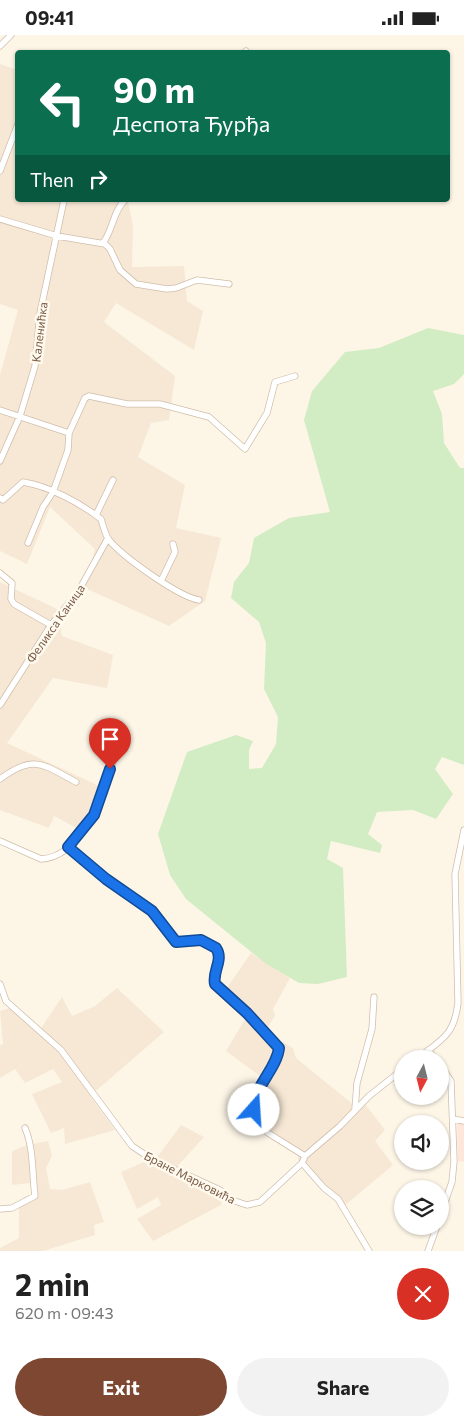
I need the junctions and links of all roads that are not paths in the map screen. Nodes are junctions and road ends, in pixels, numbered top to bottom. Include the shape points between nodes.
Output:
1 (11, 35) edge
2 (0, 46) edge
3 (15, 132) edge
4 (0, 171) edge
5 (64, 202) edge
6 (124, 202) edge
7 (0, 219) edge
8 (57, 236) junction
9 (103, 243) junction
10 (230, 283) dead end
11 (295, 376) dead end
12 (0, 410) edge
13 (20, 416) junction
14 (69, 433) junction
15 (0, 461) edge
16 (113, 480) dead end
17 (53, 492) junction
18 (0, 498) edge
19 (96, 515) junction
20 (108, 538) junction
21 (28, 543) dead end
22 (173, 544) dead end
23 (0, 573) edge
24 (161, 581) junction
25 (200, 600) dead end
26 (51, 625) junction
27 (0, 705) edge
28 (122, 733) dead end
29 (0, 779) edge
30 (76, 782) dead end
31 (464, 830) edge
32 (0, 841) edge
33 (68, 847) junction
34 (0, 984) edge
35 (374, 997) dead end
36 (428, 1050) edge
37 (394, 1077) edge
38 (449, 1077) edge
39 (355, 1109) junction
40 (453, 1119) junction
41 (464, 1121) edge
42 (25, 1128) dead end
43 (305, 1156) junction
44 (302, 1163) junction
45 (449, 1190) edge
46 (0, 1209) edge
47 (434, 1235) edge
48 (369, 1251) edge
49 (428, 1251) edge

1 - 2 street
3 - 4 street
5 - 8 street, Каленићка
6 - 9 street
7 - 8 street
8 - 9 street
8 - 13 street, Каленићка via 40,313 35,366
9 - 10 street via 125,276 136,284 167,289 197,280
11 - 14 street via 275,382 267,413 245,449 209,417 160,404 127,404 89,396 85,398
12 - 13 street
13 - 14 street
13 - 15 street, Каленићка
14 - 17 street via 68,450
16 - 19 street
17 - 18 street via 23,482 10,495
17 - 19 street
17 - 21 street
19 - 20 street via 101,519
20 - 24 street
20 - 26 street, Феликса Каница via 78,592
22 - 24 street via 175,552
23 - 26 street via 12,583 11,599 14,604
24 - 25 street
26 - 27 street, Феликса Каница
28 - 33 street via 94,815
29 - 30 street via 29,763 50,768
31 - 36 street via 455,874 456,1020 448,1033
32 - 33 street via 41,859
33 - 43 street via 152,911 176,942 201,940 216,948 220,958 215,984 279,1048 254,1102 254,1110 268,1133
34 - 44 street, Бране Марковића via 6,1001 61,1050 132,1146 150,1158 247,1205 260,1202
35 - 39 street via 372,1029 357,1083
37 - 39 street
38 - 40 street via 452,1081
39 - 43 street
40 - 41 street
40 - 45 street via 454,1176
42 - 46 street via 31,1141 32,1184 36,1196 12,1208
43 - 44 street
44 - 48 street via 338,1199
47 - 49 street

